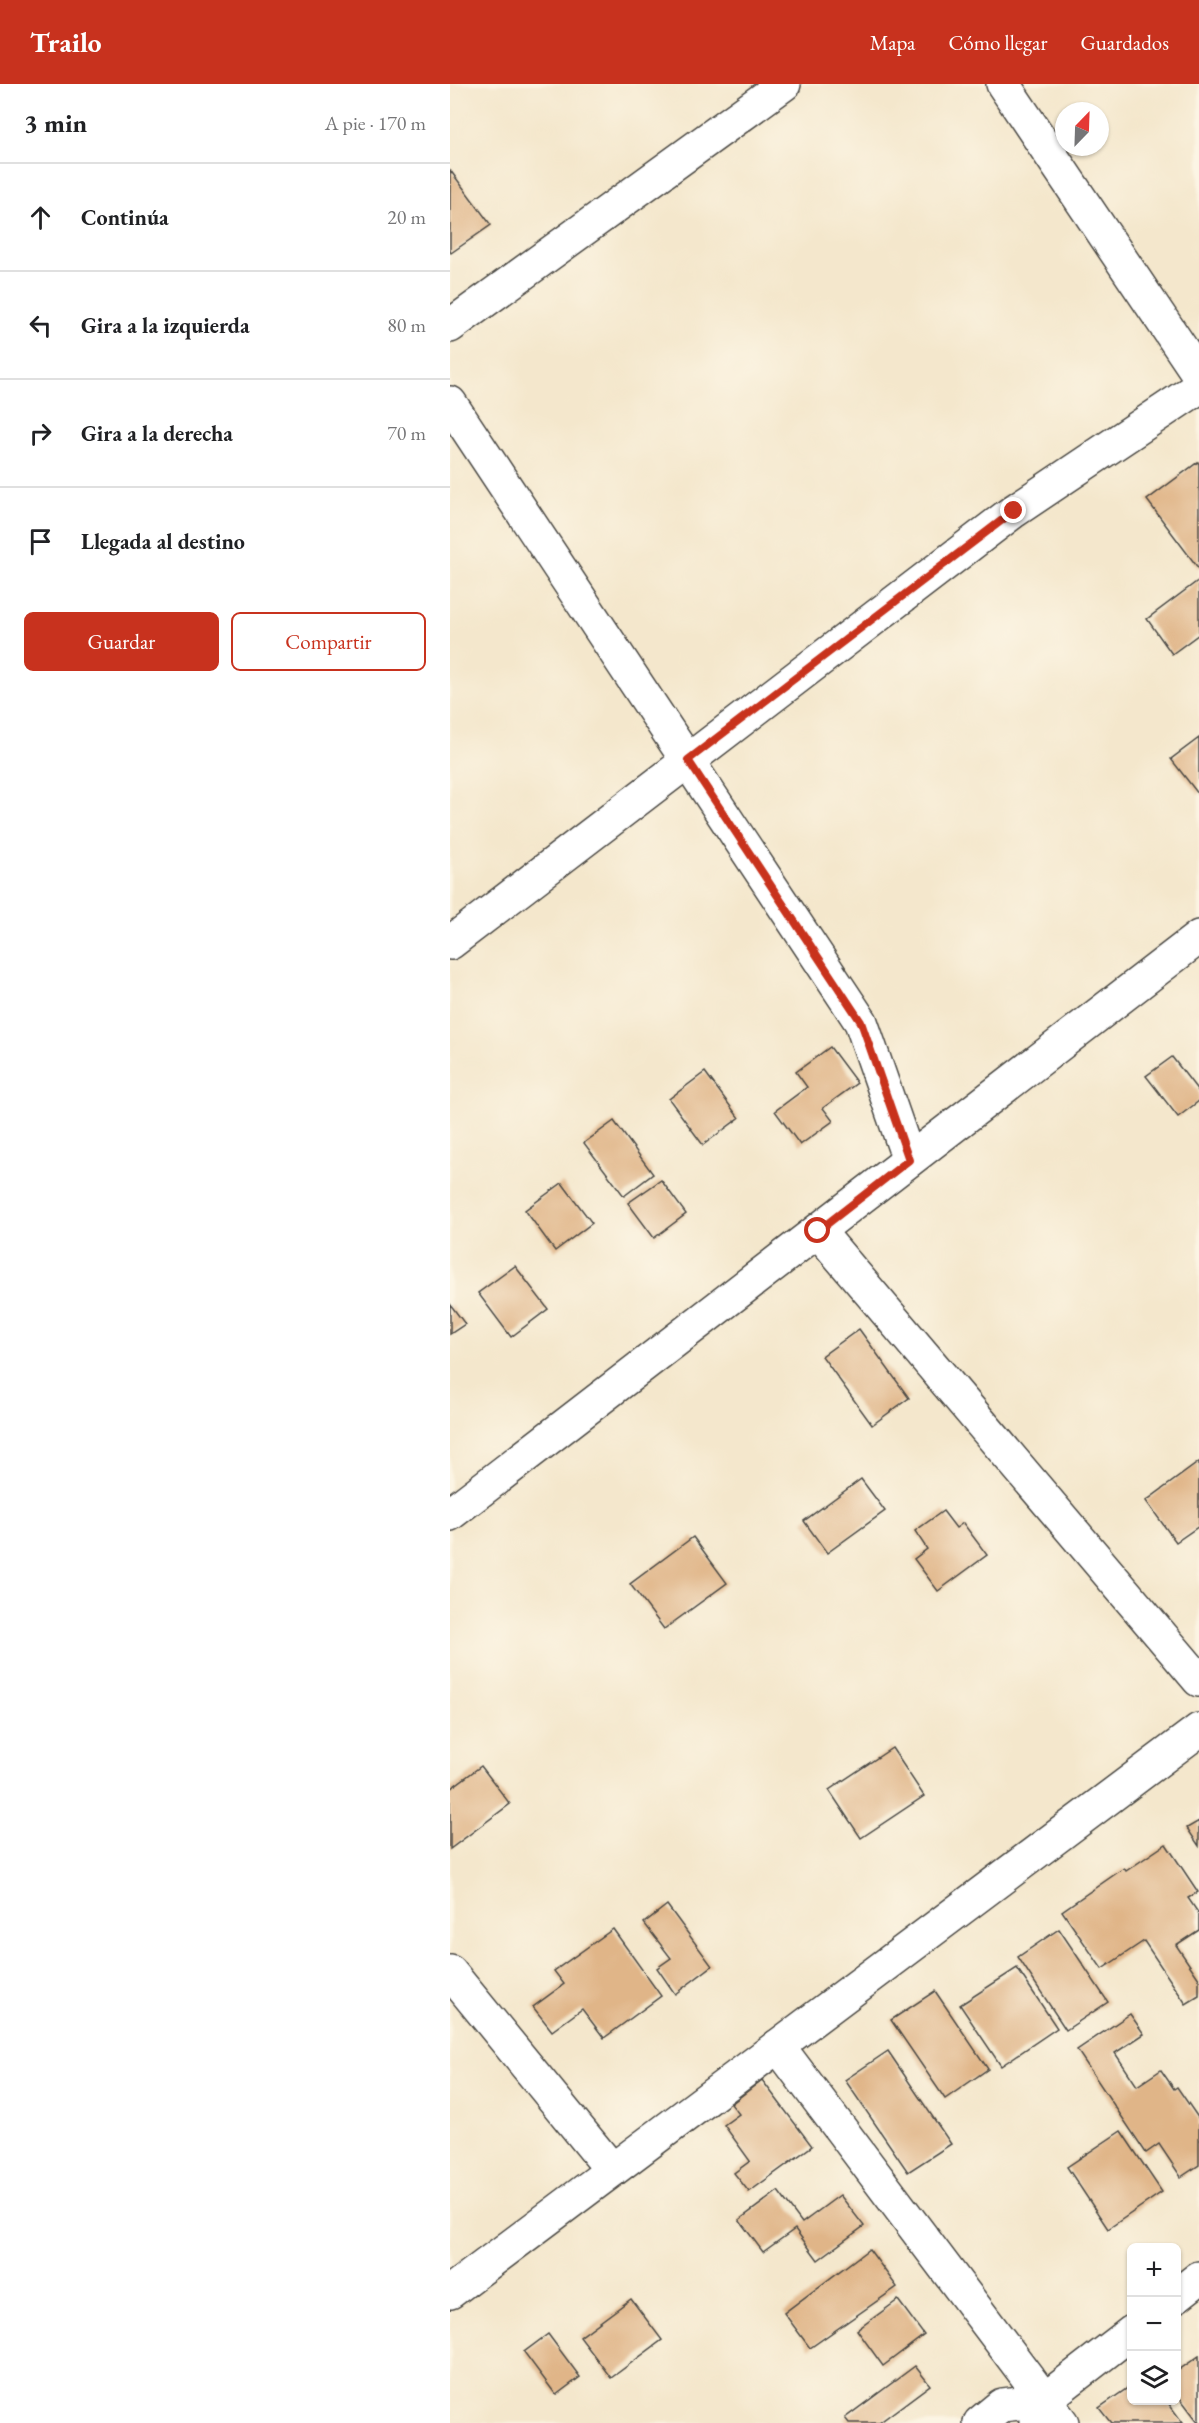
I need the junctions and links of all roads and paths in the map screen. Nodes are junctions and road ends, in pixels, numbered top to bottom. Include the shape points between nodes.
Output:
1 (784, 84) edge
2 (1003, 84) edge
3 (450, 326) edge
4 (1199, 375) edge
5 (1199, 387) edge
6 (450, 403) edge
7 (688, 760) junction
8 (1199, 937) edge
9 (450, 943) edge
10 (909, 1160) junction
11 (818, 1231) junction
12 (450, 1514) edge
13 (1199, 1680) edge
14 (1199, 1730) edge
15 (450, 1972) edge
16 (778, 2046) junction
17 (612, 2170) junction
18 (1199, 2278) edge
19 (450, 2292) edge
20 (1181, 2292) edge
21 (1127, 2335) edge
22 (1047, 2415) edge
23 (980, 2423) edge

1 - 3 street
2 - 4 street
5 - 7 street via 1014,511
6 - 7 street
7 - 9 street
7 - 10 street via 861,1022
8 - 10 street
10 - 11 street
11 - 12 street
11 - 13 street
14 - 16 street
15 - 17 street
16 - 17 street
16 - 22 street
17 - 19 street
18 - 20 street
21 - 22 street
22 - 23 street via 1002,2405

